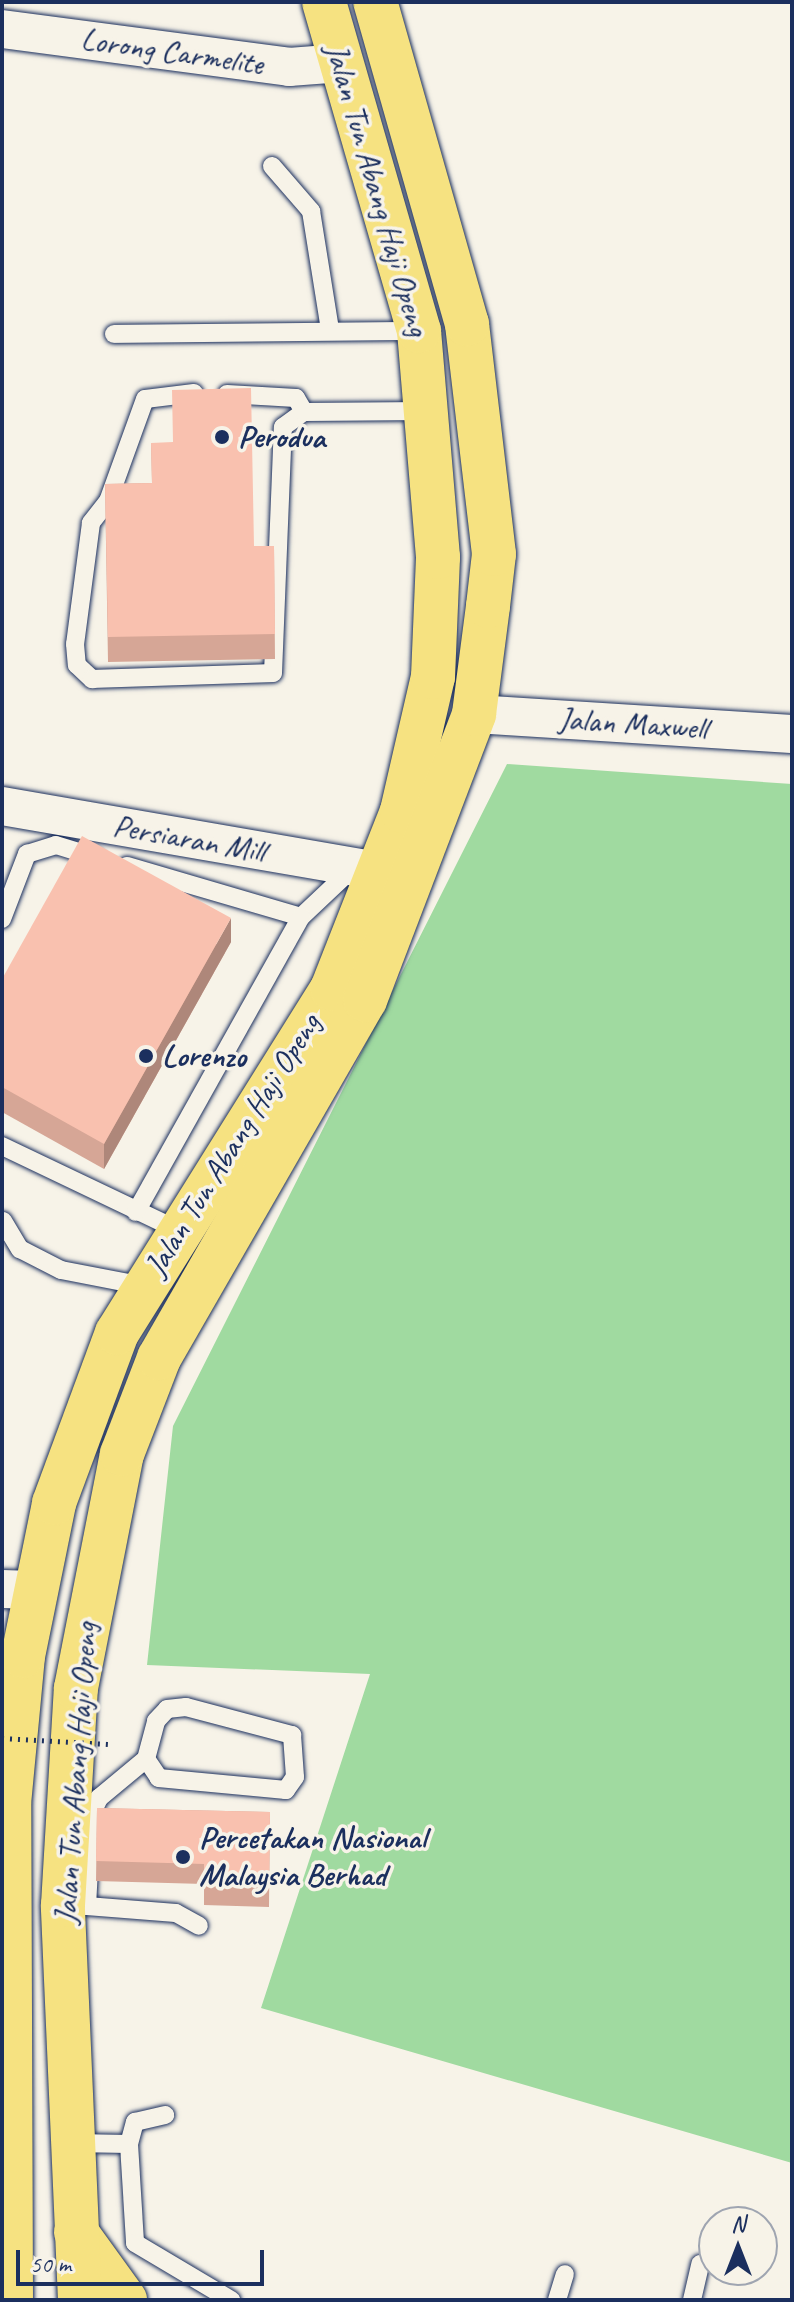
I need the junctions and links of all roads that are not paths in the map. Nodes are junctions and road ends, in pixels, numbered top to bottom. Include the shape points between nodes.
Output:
1 (324, 2) edge
2 (375, 2) edge
3 (2, 29) edge
4 (342, 63) junction
5 (272, 166) dead end
6 (330, 329) junction
7 (419, 331) junction
8 (114, 334) dead end
9 (430, 411) junction
10 (304, 412) junction
11 (474, 714) junction
12 (792, 734) edge
13 (2, 806) edge
14 (365, 870) junction
15 (301, 917) junction
16 (2, 919) edge
17 (2, 1146) edge
18 (136, 1212) junction
19 (3, 1221) edge
20 (181, 1231) junction
21 (144, 1286) junction
22 (19, 1589) edge
23 (11, 1667) edge
24 (146, 1759) junction
25 (75, 1906) junction
26 (199, 1926) dead end
27 (6, 2033) edge
28 (165, 2115) dead end
29 (70, 2143) junction
30 (129, 2144) junction
31 (76, 2232) junction
32 (698, 2273) edge
33 (565, 2274) dead end
34 (11, 2300) edge
35 (80, 2300) edge
36 (125, 2300) edge
37 (231, 2300) edge
38 (557, 2300) edge
39 (692, 2300) edge

1 - 4 main road, Jalan Tun Abang Haji Openg
2 - 11 main road, Jalan Tun Abang Haji Openg via 467,324 494,554
3 - 4 street, Lorong Carmelite via 289,67
4 - 7 main road, Jalan Tun Abang Haji Openg
5 - 6 lane via 311,211
6 - 7 lane
6 - 8 lane
7 - 9 main road, Jalan Tun Abang Haji Openg
9 - 10 lane
9 - 14 main road, Jalan Tun Abang Haji Openg via 438,557 433,677 402,811
10 - 10 lane via 283,427 273,673 92,679 77,665 75,644 91,523 108,501 145,399 165,391 296,398
11 - 12 street, Jalan Maxwell
11 - 25 main road, Jalan Tun Abang Haji Openg via 365,1000 159,1358 122,1454 76,1688
13 - 14 street, Persiaran Mill
14 - 15 lane
14 - 20 main road, Jalan Tun Abang Haji Openg via 332,989
15 - 16 lane via 56,845 27,854
15 - 18 lane
17 - 18 lane
18 - 20 lane
19 - 21 lane via 20,1249 61,1270
20 - 21 main road, Jalan Tun Abang Haji Openg
21 - 22 main road, Jalan Tun Abang Haji Openg via 72,1444
22 - 23 main road, Jalan Tun Abang Haji Openg
23 - 27 main road, Jalan Tun Abang Haji Openg
24 - 24 lane via 156,1721 167,1709 186,1707 280,1726 297,1746 295,1777 275,1794 178,1785 159,1778
24 - 25 lane via 99,1798
25 - 26 lane via 176,1913
25 - 29 main road, Jalan Tun Abang Haji Openg
27 - 34 main road, Jalan Tun Abang Haji Openg
28 - 30 lane via 135,2122
29 - 30 lane
29 - 31 main road, Jalan Tun Abang Haji Openg
30 - 37 lane via 135,2243
31 - 35 main road, Jalan Tun Abang Haji Openg
31 - 36 main road
32 - 39 lane
33 - 38 lane

